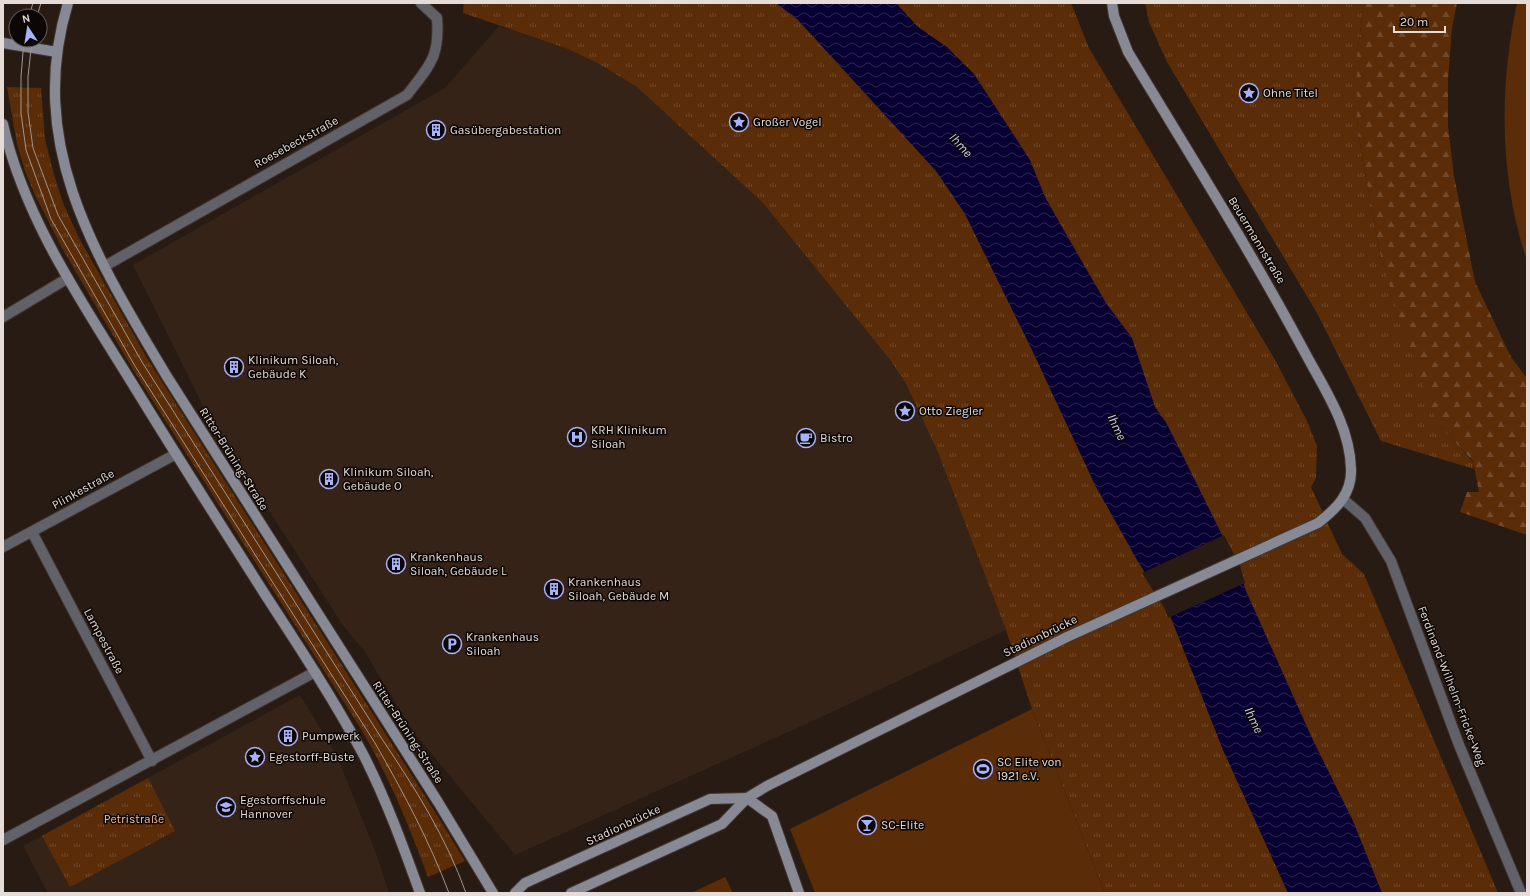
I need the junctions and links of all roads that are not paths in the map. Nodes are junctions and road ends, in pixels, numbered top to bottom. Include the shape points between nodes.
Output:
1 (68, 3) edge
2 (421, 3) edge
3 (1112, 3) edge
4 (3, 44) edge
5 (57, 52) junction
6 (3, 124) edge
7 (105, 266) junction
8 (68, 278) junction
9 (3, 317) edge
10 (176, 454) junction
11 (1344, 499) junction
12 (32, 532) junction
13 (3, 547) edge
14 (315, 672) junction
15 (152, 761) junction
16 (747, 798) junction
17 (3, 840) edge
18 (420, 893) edge
19 (493, 893) edge
20 (515, 893) edge
21 (571, 893) edge
22 (799, 893) edge
23 (1521, 893) edge

1 - 5 main road, Ritter-Brüning-Straße
2 - 7 street, Roesebeckstraße via 437,18 438,39 432,62 407,95
3 - 11 main road, Beuermannstraße via 1114,16 1128,52 1273,292 1335,409 1350,452 1351,470
4 - 5 main road
5 - 7 main road, Ritter-Brüning-Straße via 54,79 58,139 83,223
6 - 8 main road via 10,155 23,188
7 - 19 main road, Ritter-Brüning-Straße via 128,312 166,375 438,802
8 - 9 street
8 - 10 main road
10 - 12 street, Plinkestraße
10 - 14 main road
11 - 16 main road, Stadionbrücke via 1318,523 1067,637
11 - 23 street, Ferdinand-Wilhelm-Fricke-Weg via 1365,518 1391,561 1459,745
12 - 13 street, Plinkestraße
12 - 15 street, Lampestraße
14 - 15 street
14 - 18 main road via 379,788
15 - 17 street
16 - 20 main road, Stadionbrücke via 710,799 525,883
16 - 21 main road, Stadionbrücke via 722,824
16 - 22 main road via 772,816

